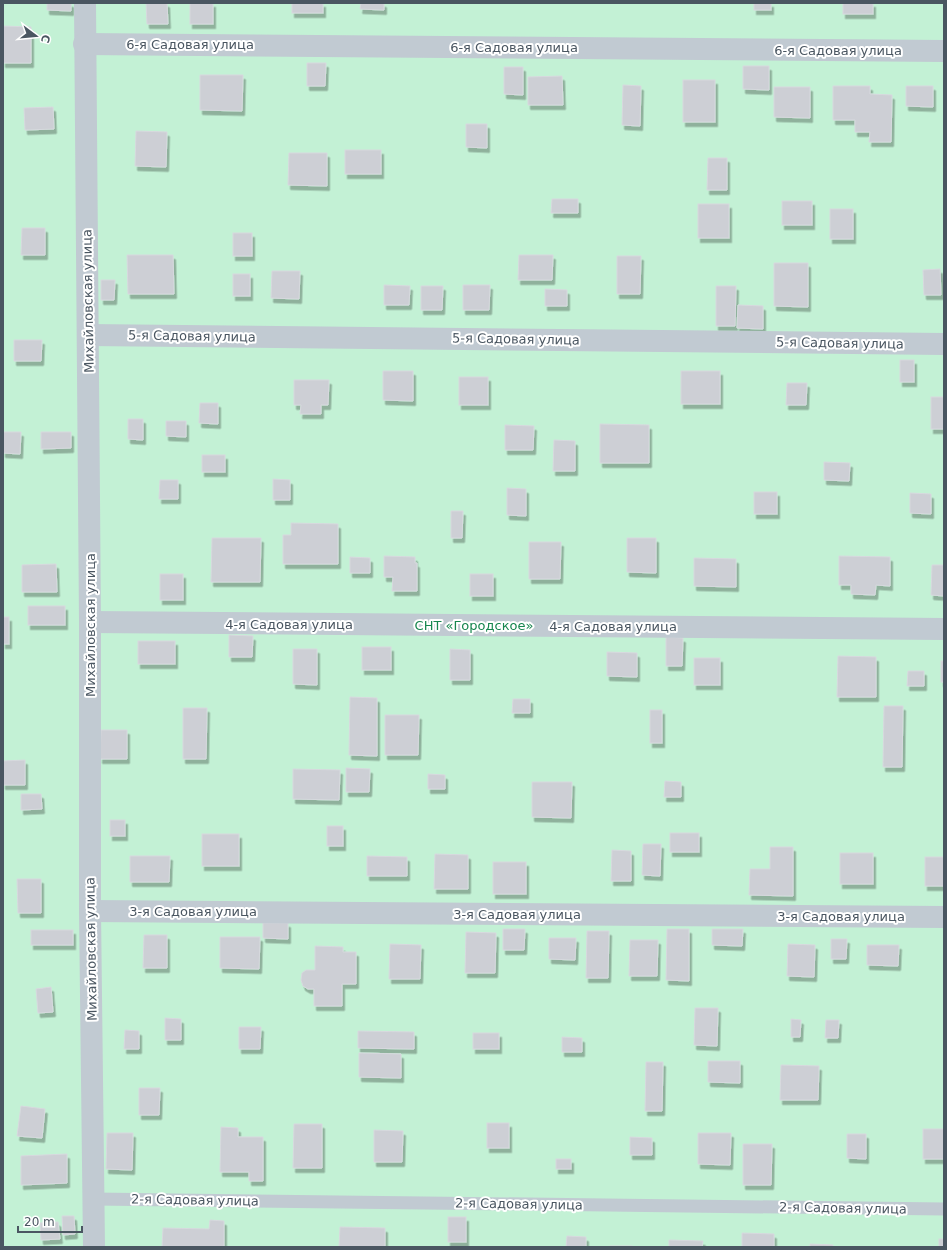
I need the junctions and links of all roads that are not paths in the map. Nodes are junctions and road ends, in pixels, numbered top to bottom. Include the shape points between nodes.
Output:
1 (85, 3) edge
2 (84, 44) junction
3 (944, 51) edge
4 (88, 335) junction
5 (944, 344) edge
6 (90, 622) junction
7 (944, 629) edge
8 (90, 911) junction
9 (944, 917) edge
10 (94, 1199) junction
11 (944, 1209) edge
12 (94, 1247) edge

1 - 2 street, Михайловская улица
2 - 3 street, 6-я Садовая улица
2 - 4 street, Михайловская улица
4 - 5 street, 5-я Садовая улица
4 - 6 street, Михайловская улица
6 - 7 street, 4-я Садовая улица
6 - 8 street, Михайловская улица
8 - 9 street, 3-я Садовая улица
8 - 10 street, Михайловская улица
10 - 11 lane, 2-я Садовая улица
10 - 12 street, Михайловская улица

